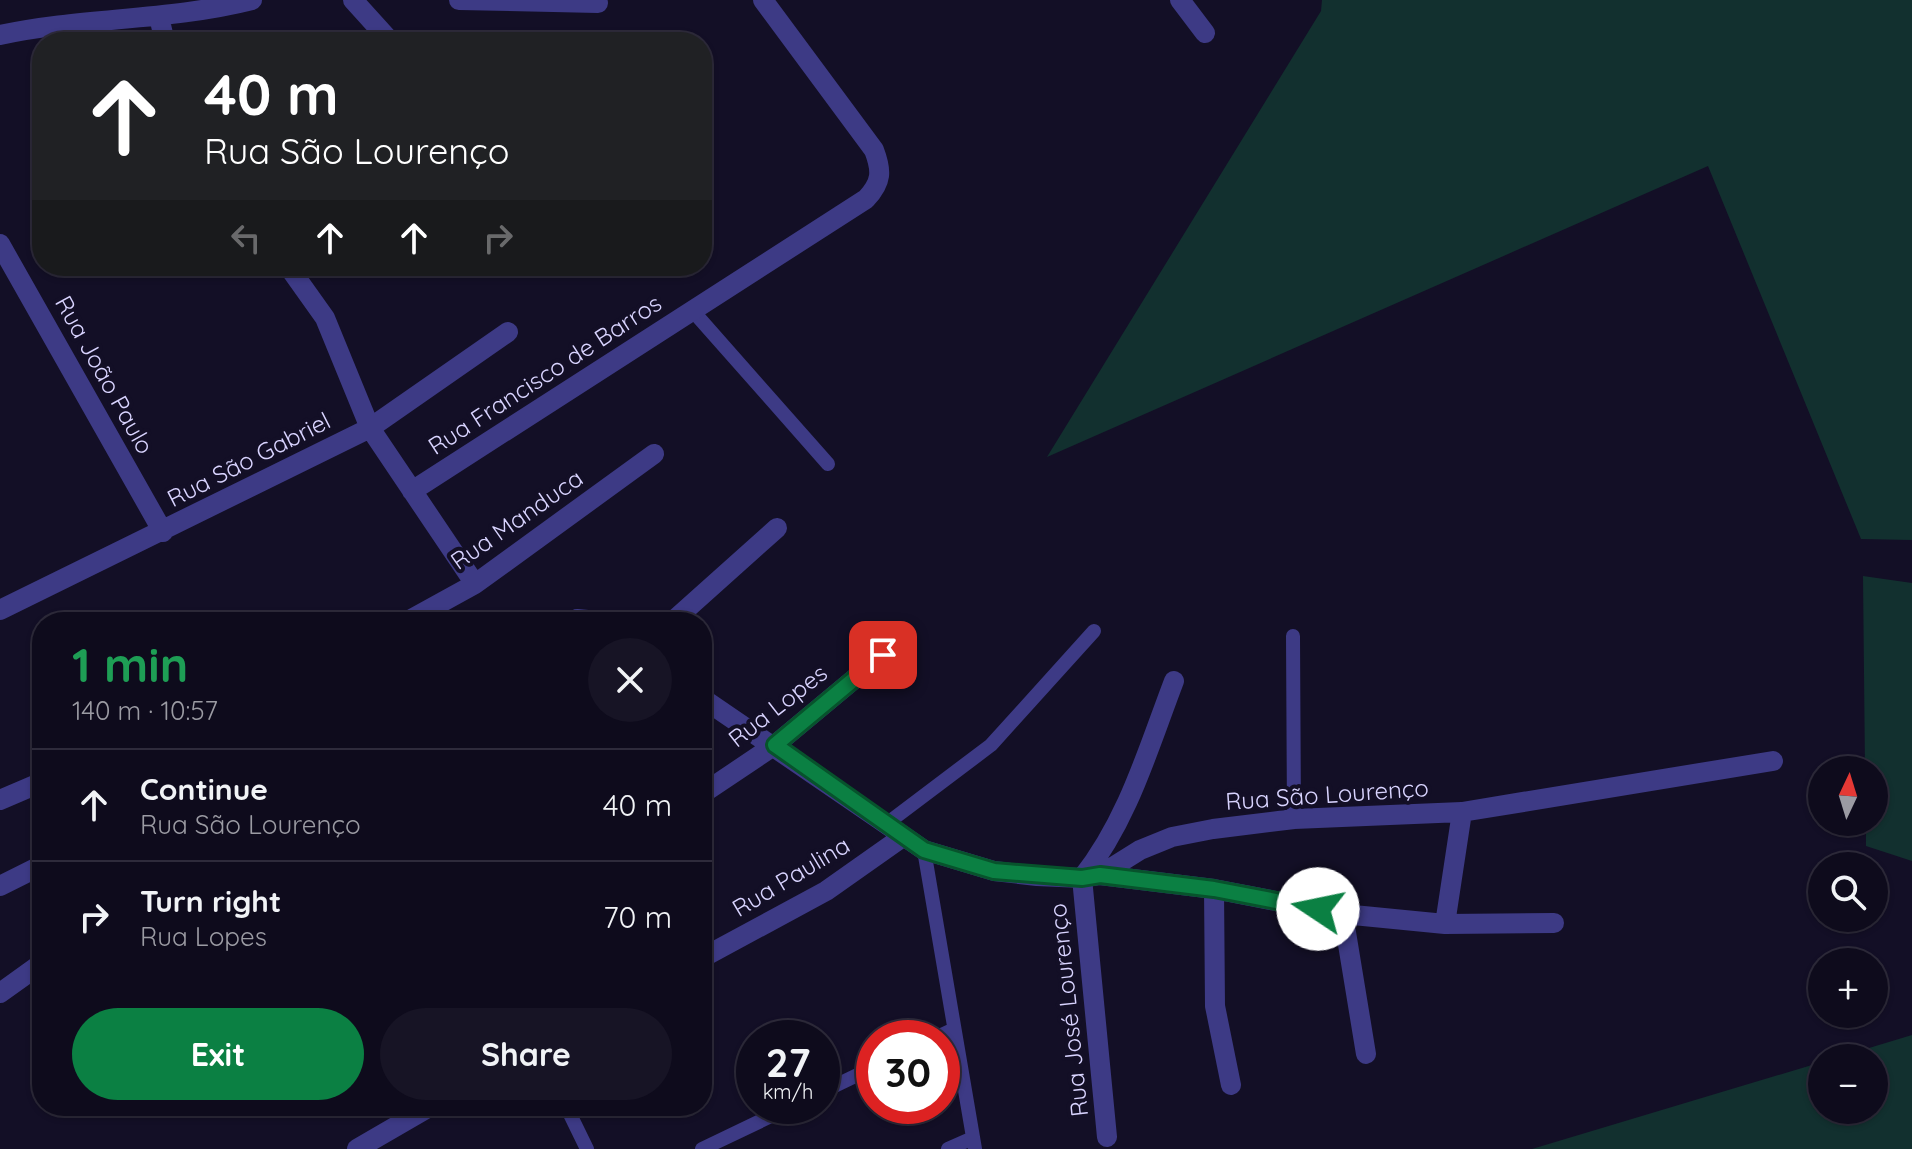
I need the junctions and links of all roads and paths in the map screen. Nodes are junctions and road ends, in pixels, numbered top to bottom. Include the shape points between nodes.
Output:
1 (252, 0) edge
2 (353, 0) edge
3 (459, 0) edge
4 (763, 0) edge
5 (1180, 0) edge
6 (598, 3) dead end
7 (159, 17) junction
8 (163, 32) edge
9 (382, 32) edge
10 (1205, 33) dead end
11 (0, 35) edge
12 (0, 244) edge
13 (295, 276) edge
14 (692, 310) junction
15 (508, 332) dead end
16 (370, 428) junction
17 (654, 454) dead end
18 (828, 464) dead end
19 (412, 491) junction
20 (777, 528) dead end
21 (163, 532) junction
22 (475, 584) junction
23 (0, 610) edge
24 (424, 612) edge
25 (683, 612) edge
26 (1094, 631) dead end
27 (1293, 636) dead end
28 (883, 655) dead end
29 (1174, 681) dead end
30 (712, 704) edge
31 (775, 745) junction
32 (1773, 761) dead end
33 (32, 786) edge
34 (712, 787) edge
35 (0, 800) edge
36 (1462, 812) junction
37 (1294, 819) junction
38 (885, 825) junction
39 (904, 836) junction
40 (924, 850) junction
41 (32, 870) edge
42 (1091, 876) junction
43 (0, 886) edge
44 (1214, 889) junction
45 (1343, 914) junction
46 (1554, 923) dead end
47 (1445, 924) junction
48 (712, 953) edge
49 (32, 970) edge
50 (0, 993) edge
51 (950, 1020) edge
52 (1366, 1054) dead end
53 (960, 1071) edge
54 (1231, 1085) dead end
55 (414, 1116) edge
56 (571, 1116) edge
57 (754, 1124) edge
58 (1107, 1137) dead end
59 (974, 1143) edge
60 (357, 1149) edge
61 (587, 1149) edge
62 (702, 1149) edge
63 (948, 1149) edge

1 - 7 street
2 - 9 street
3 - 6 street
4 - 14 street, Rua Francisco de Barros via 874,150 881,173 878,187
5 - 10 street
7 - 8 street
7 - 11 street
12 - 21 street, Rua João Paulo
13 - 16 street via 325,318
14 - 18 lane
14 - 19 street, Rua Francisco de Barros
15 - 16 street, Rua São Gabriel
16 - 19 street
16 - 21 street, Rua São Gabriel
17 - 22 street, Rua Manduca
19 - 22 street
20 - 25 street
21 - 23 street, Rua São Gabriel
22 - 24 street, Rua Manduca
26 - 38 lane via 991,745
27 - 37 lane
28 - 31 street, Rua Lopes
29 - 42 street via 1132,793
30 - 31 street
31 - 34 street, Rua Lopes
31 - 38 street
32 - 36 street, Rua São Lourenço
33 - 35 street
36 - 37 street, Rua São Lourenço
36 - 47 street
37 - 42 street, Rua São Lourenço via 1172,837
38 - 39 street
39 - 40 street
39 - 48 street, Rua Paulina via 815,898
40 - 42 street via 994,871
40 - 51 lane
41 - 43 street
42 - 44 street
42 - 58 street, Rua José Lourenço
44 - 45 street
44 - 54 street via 1215,1006
45 - 47 street
45 - 52 street
46 - 47 street
49 - 50 street
53 - 59 lane
55 - 60 street
56 - 61 lane
57 - 62 lane
59 - 63 lane

